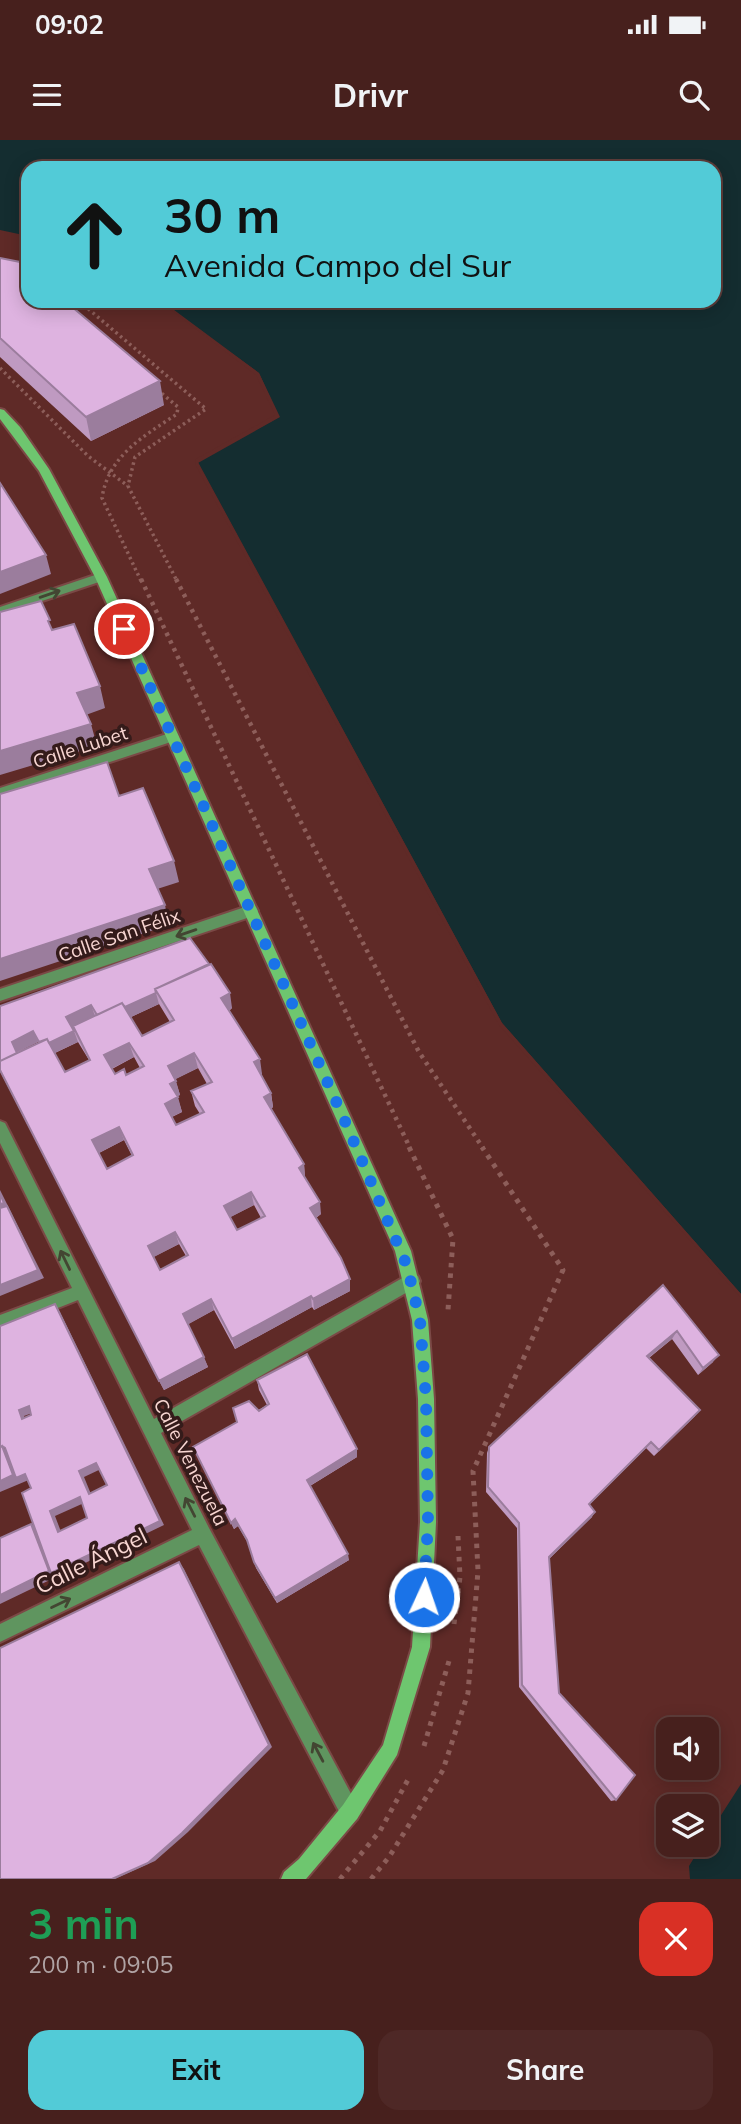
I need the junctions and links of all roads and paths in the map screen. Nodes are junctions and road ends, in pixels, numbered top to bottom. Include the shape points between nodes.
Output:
1 (87, 308) edge
2 (0, 368) edge
3 (0, 412) edge
4 (128, 486) junction
5 (101, 577) junction
6 (0, 611) edge
7 (173, 737) junction
8 (0, 793) edge
9 (251, 911) junction
10 (0, 995) edge
11 (0, 1128) edge
12 (412, 1281) junction
13 (80, 1292) junction
14 (0, 1323) edge
15 (151, 1430) junction
16 (204, 1534) junction
17 (0, 1633) edge
18 (350, 1812) junction
19 (291, 1879) edge
20 (371, 1879) edge

1 - 4 path via 206,410 135,457
2 - 4 path via 88,456
3 - 5 street via 52,482
4 - 20 path via 419,1052 563,1270 473,1471 478,1571 468,1693 443,1770
6 -> 5 street
5 - 7 street
7 - 8 street, Calle Lubet
7 - 9 street
9 -> 10 street, Calle San Félix
9 - 12 street
13 -> 11 street, Calle Venezuela
12 - 15 street
12 - 18 street via 426,1399 428,1522 421,1647 391,1749
13 - 14 street
13 - 15 street, Calle Venezuela
16 -> 15 street, Calle Venezuela
17 -> 16 street, Calle Ángel
18 -> 16 street, Calle Venezuela
18 - 19 street

